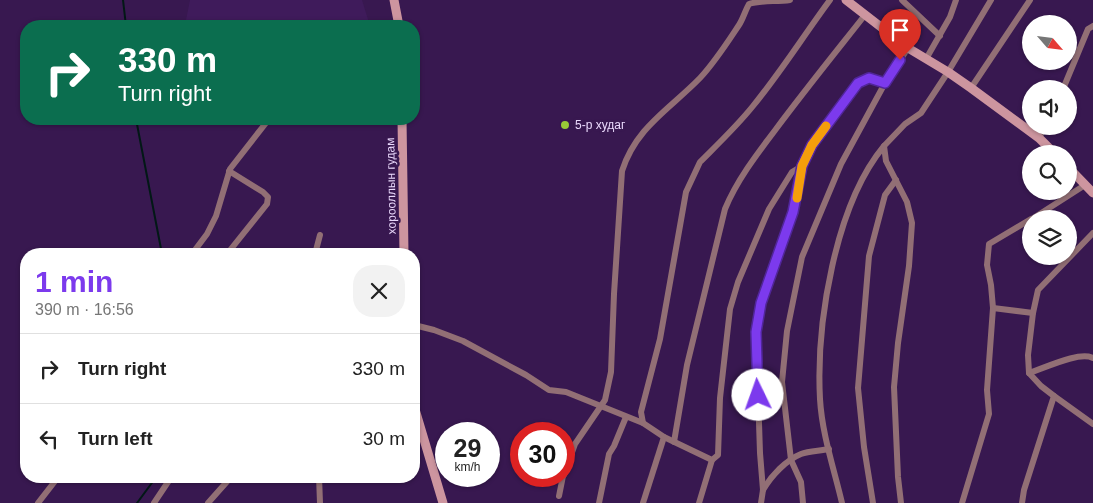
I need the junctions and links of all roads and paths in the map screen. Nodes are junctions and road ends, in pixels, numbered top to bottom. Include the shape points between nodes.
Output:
1 (394, 0) edge
2 (790, 0) edge
3 (830, 0) edge
4 (846, 0) edge
5 (901, 0) edge
6 (956, 0) edge
7 (991, 0) edge
8 (1030, 0) edge
9 (865, 15) junction
10 (398, 20) edge
11 (1093, 26) edge
12 (940, 36) junction
13 (908, 48) junction
14 (926, 59) junction
15 (948, 72) junction
16 (1067, 80) edge
17 (885, 83) junction
18 (971, 88) junction
19 (264, 125) edge
20 (402, 125) edge
21 (1040, 135) edge
22 (1039, 138) junction
23 (1046, 145) edge
24 (884, 146) junction
25 (802, 166) junction
26 (229, 171) junction
27 (1077, 176) edge
28 (896, 180) junction
29 (1085, 185) junction
30 (1093, 193) edge
31 (1046, 210) edge
32 (1022, 225) edge
33 (1093, 233) edge
34 (320, 236) dead end
35 (196, 248) edge
36 (232, 248) edge
37 (317, 248) edge
38 (404, 248) edge
39 (993, 308) junction
40 (1033, 313) junction
41 (420, 326) edge
42 (1093, 358) edge
43 (1029, 373) junction
44 (1054, 396) junction
45 (602, 406) junction
46 (626, 417) junction
47 (643, 423) junction
48 (1093, 424) edge
49 (420, 426) edge
50 (664, 437) junction
51 (674, 442) junction
52 (575, 447) edge
53 (829, 450) junction
54 (712, 460) junction
55 (791, 460) junction
56 (54, 483) edge
57 (167, 483) edge
58 (226, 483) edge
59 (319, 483) edge
60 (561, 487) edge
61 (763, 490) junction
62 (559, 496) dead end
63 (38, 503) edge
64 (154, 503) edge
65 (208, 503) edge
66 (320, 503) edge
67 (443, 503) edge
68 (598, 503) edge
69 (643, 503) edge
70 (699, 503) edge
71 (760, 503) edge
72 (803, 503) edge
73 (842, 503) edge
74 (874, 503) edge
75 (901, 503) edge
76 (962, 503) edge
77 (1022, 503) edge

1 - 10 street
2 - 45 street via 749,4 740,24 716,59 640,134 627,155 622,171 611,372
3 - 47 street via 752,108 700,162 694,173 686,192 660,339 642,412
4 - 9 street
5 - 12 street
6 - 12 street
7 - 15 street
8 - 18 street
9 - 13 street
9 - 51 street via 750,163 729,198 687,365
11 - 16 street via 1088,28
12 - 14 street
13 - 14 street
13 - 17 street
14 - 15 street
15 - 18 street
15 - 24 street via 921,113
17 - 25 street via 869,78 858,83 812,145
17 - 55 street via 841,164 802,257 787,330 782,382
18 - 22 street
19 - 26 street
20 - 38 street, хорооллын гудам
21 - 22 street
22 - 23 street
24 - 28 street via 886,161
24 - 53 street via 862,179 842,228 828,288 820,399
25 - 54 street via 792,172 775,197 738,282 727,322 718,455
25 - 61 street via 793,212 761,303 756,332
26 - 35 street via 216,216
26 - 36 street via 268,197 267,204
27 - 29 street
28 - 74 street via 885,195 869,256 858,388
28 - 75 street via 907,202 912,223 894,387
29 - 30 street
29 - 31 street
32 - 39 street via 989,244 987,265
33 - 40 street via 1038,290
34 - 37 street
39 - 40 street
39 - 76 street via 987,390 989,414
40 - 43 street
41 - 45 street via 462,342 550,390 566,392
42 - 43 street via 1076,357
43 - 44 street
44 - 48 street
44 - 77 street
45 - 46 street
45 - 52 street
46 - 47 street
46 - 68 street via 609,454
47 - 50 street
49 - 67 street
50 - 51 street
50 - 69 street
51 - 54 street
53 - 55 street via 803,453
53 - 73 street
54 - 70 street
55 - 61 street
55 - 72 street via 801,482
56 - 63 street
57 - 64 street
58 - 65 street
59 - 66 street
60 - 62 street
61 - 71 street

